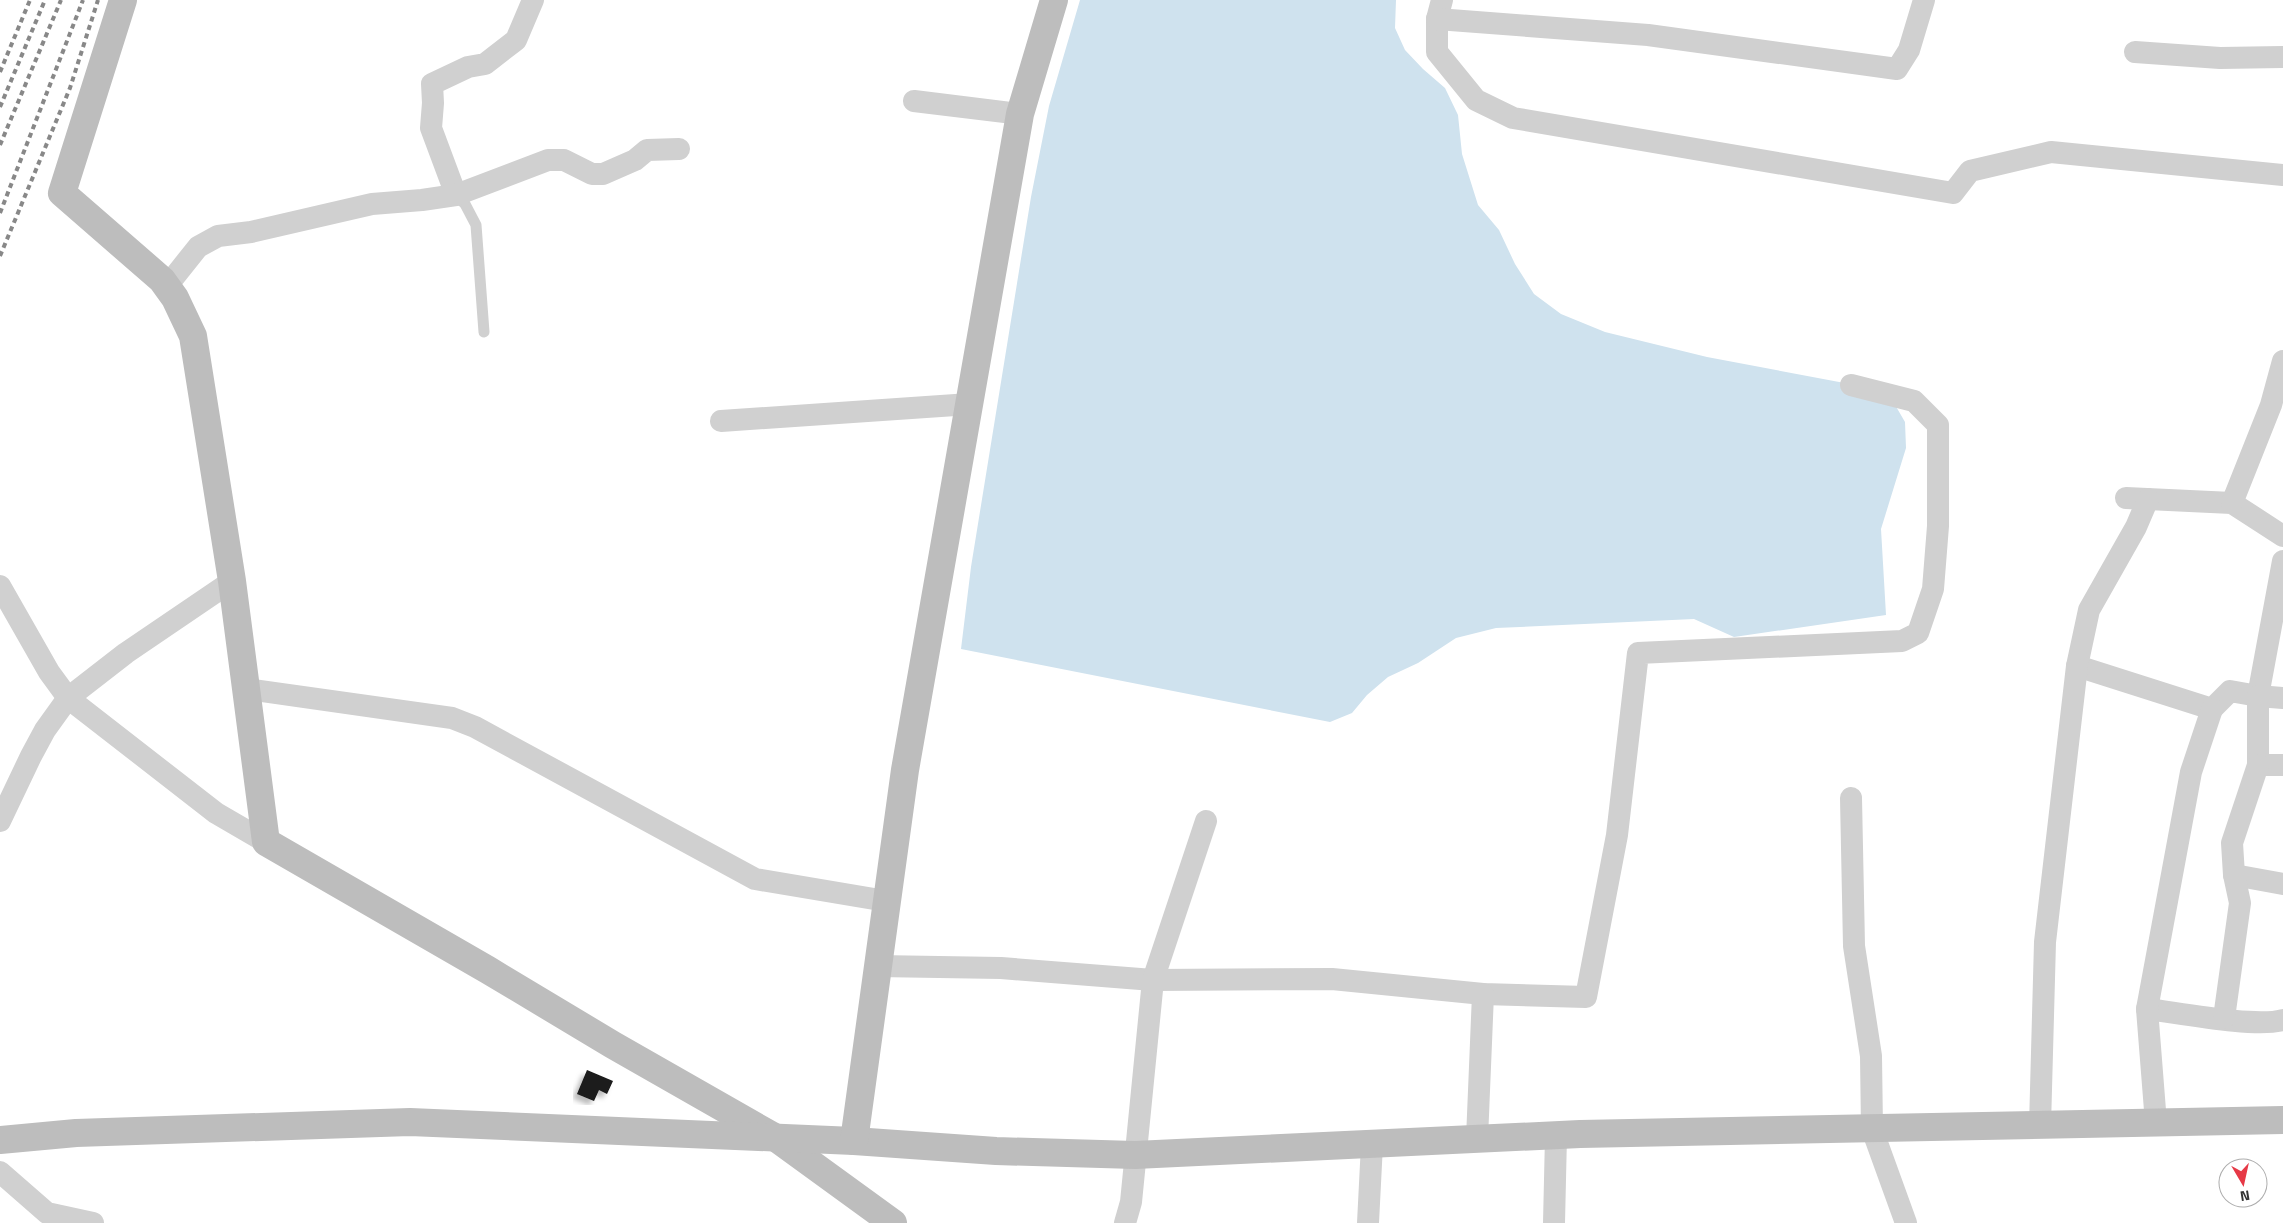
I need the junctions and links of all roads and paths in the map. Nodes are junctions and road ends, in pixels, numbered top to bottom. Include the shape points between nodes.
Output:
1 (123, 0) edge
2 (533, 0) edge
3 (1924, 0) edge
4 (1053, 1) edge
5 (1440, 9) edge
6 (2135, 52) dead end
7 (2283, 57) edge
8 (914, 100) dead end
9 (1020, 114) junction
10 (679, 149) dead end
11 (2283, 175) edge
12 (456, 195) junction
13 (167, 286) junction
14 (484, 332) dead end
15 (2283, 361) edge
16 (1851, 385) dead end
17 (970, 404) junction
18 (721, 421) dead end
19 (2232, 503) junction
20 (2283, 536) edge
21 (2283, 561) edge
22 (232, 581) junction
23 (0, 586) edge
24 (2077, 666) junction
25 (247, 689) junction
26 (2258, 696) junction
27 (68, 698) junction
28 (2283, 698) edge
29 (2212, 709) junction
30 (2283, 764) edge
31 (2258, 765) junction
32 (1851, 798) dead end
33 (0, 821) edge
34 (1206, 821) dead end
35 (266, 842) junction
36 (2234, 875) junction
37 (2283, 884) edge
38 (886, 901) junction
39 (877, 966) junction
40 (1153, 980) junction
41 (1483, 994) junction
42 (2148, 1009) junction
43 (2224, 1018) junction
44 (2283, 1020) edge
45 (2283, 1120) edge
46 (2156, 1123) junction
47 (2040, 1126) junction
48 (1872, 1129) junction
49 (1556, 1136) junction
50 (776, 1138) junction
51 (1477, 1139) junction
52 (0, 1140) edge
53 (854, 1141) junction
54 (1372, 1144) junction
55 (1135, 1155) junction
56 (0, 1172) edge
57 (31, 1200) junction
58 (32, 1223) edge
59 (93, 1223) edge
60 (893, 1223) edge
61 (1125, 1223) edge
62 (1368, 1223) edge
63 (1554, 1223) edge
64 (1906, 1223) edge

1 - 13 street via 62,193
2 - 12 street via 516,40 485,64 468,67 432,84 431,128
3 - 5 street via 1910,50 1897,69
4 - 9 street
5 - 11 street via 1437,52 1476,100 1513,118 1953,193 1970,171 2051,152
6 - 7 street via 2220,58
8 - 9 street
9 - 17 street
10 - 12 street via 647,150 635,160 604,174 592,174 564,160 548,160
12 - 13 street via 372,204 252,232 218,236 198,247
12 - 14 lane via 476,225
13 - 22 street via 193,336
15 - 19 street via 2271,405
16 - 41 street via 1914,401 1938,425 1938,526 1933,588 1918,633 1902,641 1638,653 1617,835 1586,998
17 - 18 street
17 - 38 street via 905,770
19 - 20 street
19 - 24 street via 2137,498 2136,528 2089,610
21 - 26 street
22 - 25 street
22 - 27 street via 126,653
23 - 27 street via 49,672
24 - 29 street
24 - 47 street via 2045,942
25 - 35 street
25 - 38 street via 452,718 475,727 755,879
26 - 28 street
26 - 29 street via 2230,691
26 - 31 street
27 - 33 street via 31,756
27 - 35 street via 216,813
29 - 42 street via 2191,772
30 - 31 street
31 - 36 street via 2232,843
32 - 48 street via 1854,946 1872,1056
34 - 40 street
35 - 50 street
36 - 37 street
36 - 43 street via 2240,903
38 - 39 street
39 - 40 street via 1001,968
39 - 53 street
40 - 41 street via 1332,979
40 - 55 street
41 - 51 street
42 - 43 street
42 - 46 street
43 - 44 street
45 - 46 street
46 - 47 street
47 - 48 street
48 - 49 street
48 - 64 street
49 - 51 street
49 - 63 street
50 - 52 street via 410,1122 76,1133
50 - 53 street
50 - 60 street
51 - 54 street
53 - 55 street via 996,1151
54 - 55 street
54 - 62 street
55 - 61 street via 1131,1202
56 - 57 street
57 - 58 street
57 - 59 street via 47,1213

